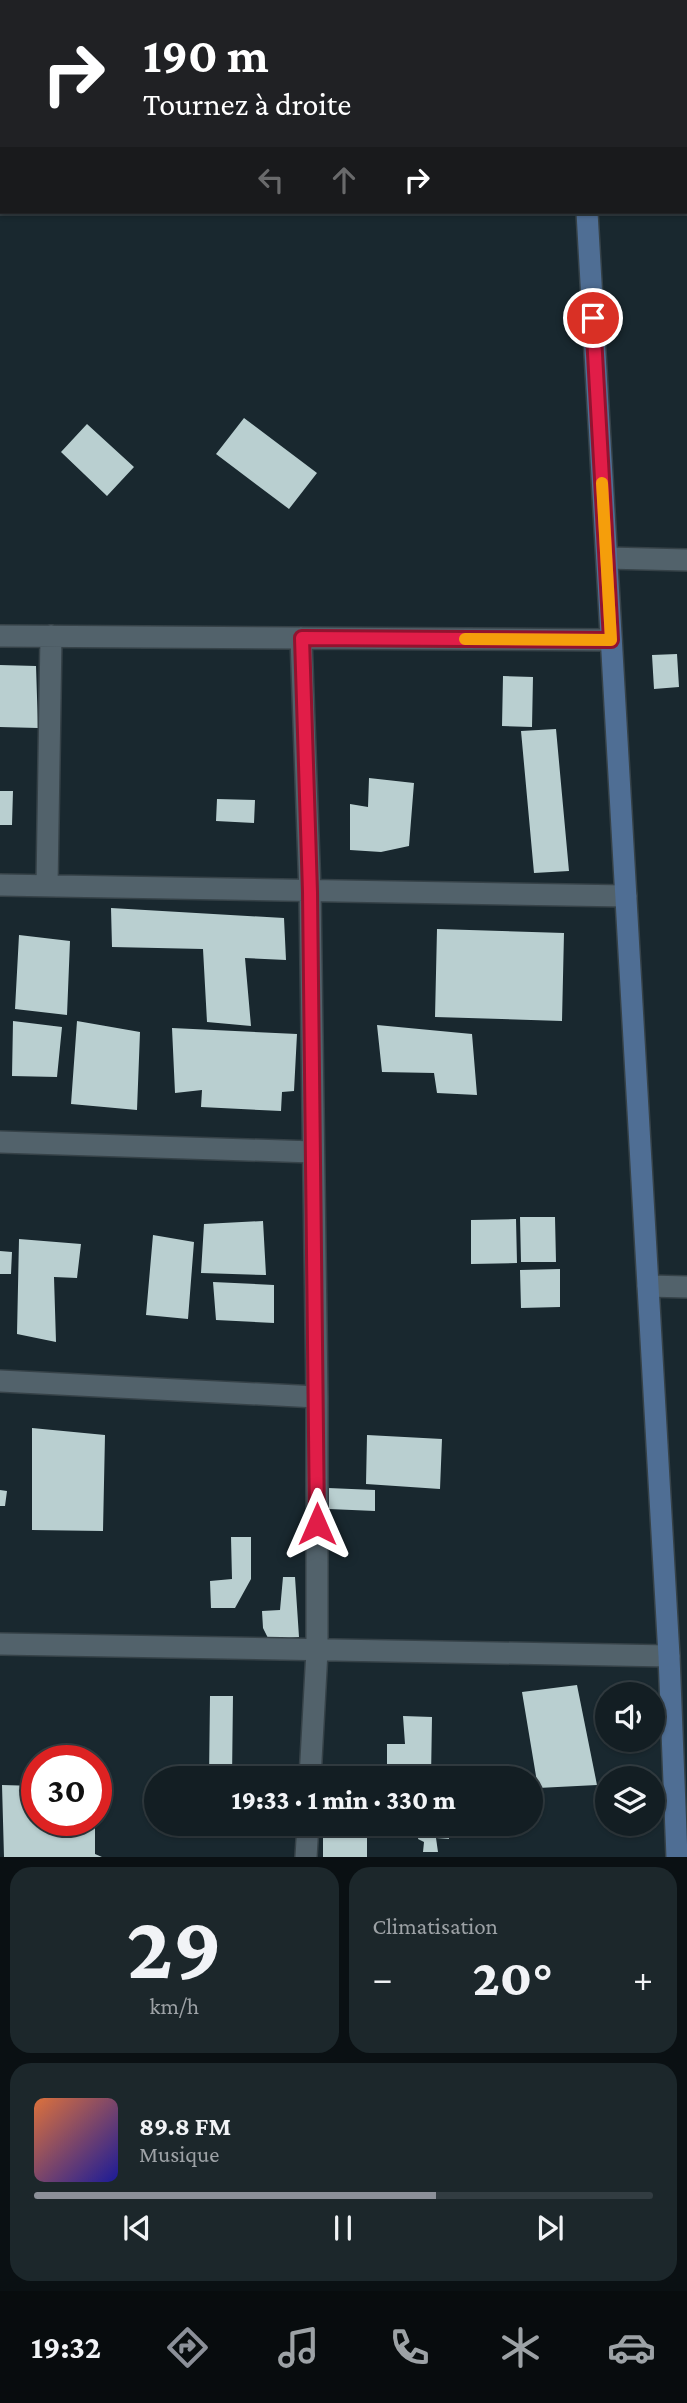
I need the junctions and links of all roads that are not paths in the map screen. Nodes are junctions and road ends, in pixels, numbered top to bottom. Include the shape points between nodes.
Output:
1 (587, 214) edge
2 (607, 558) junction
3 (687, 560) edge
4 (0, 636) edge
5 (51, 636) junction
6 (302, 638) junction
7 (611, 640) junction
8 (0, 885) edge
9 (47, 886) junction
10 (310, 892) junction
11 (626, 896) junction
12 (0, 1142) edge
13 (313, 1152) junction
14 (648, 1286) junction
15 (687, 1287) edge
16 (0, 1381) edge
17 (317, 1397) junction
18 (0, 1644) edge
19 (317, 1651) junction
20 (669, 1656) junction
21 (311, 1766) edge
22 (307, 1836) edge
23 (306, 1857) edge
24 (677, 1857) edge

1 - 2 main road
2 - 3 street
2 - 7 main road
4 - 5 street
5 - 6 street
5 - 9 street
6 - 7 street
6 - 10 street
7 - 11 main road
8 - 9 street
9 - 10 street
10 - 11 street
10 - 13 street
11 - 14 main road
12 - 13 street
13 - 17 street
14 - 15 street
14 - 20 main road
16 - 17 street
17 - 19 street
18 - 19 street
19 - 20 street
19 - 21 street
20 - 24 main road
22 - 23 street

